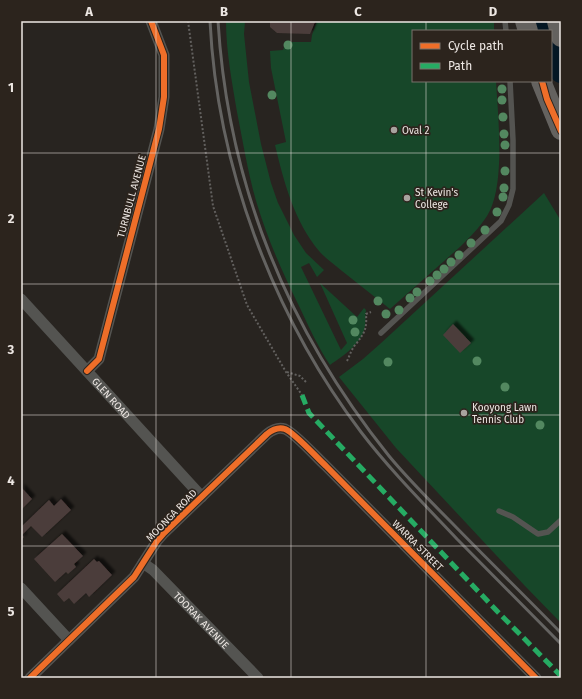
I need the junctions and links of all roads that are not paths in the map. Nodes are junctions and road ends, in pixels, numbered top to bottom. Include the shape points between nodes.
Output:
1 (151, 21) edge
2 (557, 21) edge
3 (561, 37) edge
4 (510, 82) edge
5 (542, 82) edge
6 (561, 130) edge
7 (21, 299) edge
8 (381, 333) dead end
9 (88, 371) junction
10 (284, 429) joint
11 (202, 497) junction
12 (499, 511) dead end
13 (561, 520) edge
14 (143, 563) junction
15 (21, 588) edge
16 (69, 640) junction
17 (30, 678) edge
18 (258, 678) edge
19 (536, 678) edge

1 - 9 street, TURNBULL AVENUE via 164,55 164,97 159,129 99,359
2 - 3 highway
4 - 8 lane via 512,189 509,205 501,221
5 - 6 highway
7 - 9 street, GLEN ROAD
9 - 11 street, GLEN ROAD
10 - 11 street, MOONGA ROAD via 276,429 267,434
10 - 19 street, WARRA STREET via 294,435 326,466
11 - 14 street, MOONGA ROAD via 157,541
12 - 13 lane via 514,517 538,534 548,532
14 - 16 street, MOONGA ROAD via 126,585
14 - 18 street, TOORAK AVENUE via 153,570
15 - 16 street
16 - 17 street, MOONGA ROAD

